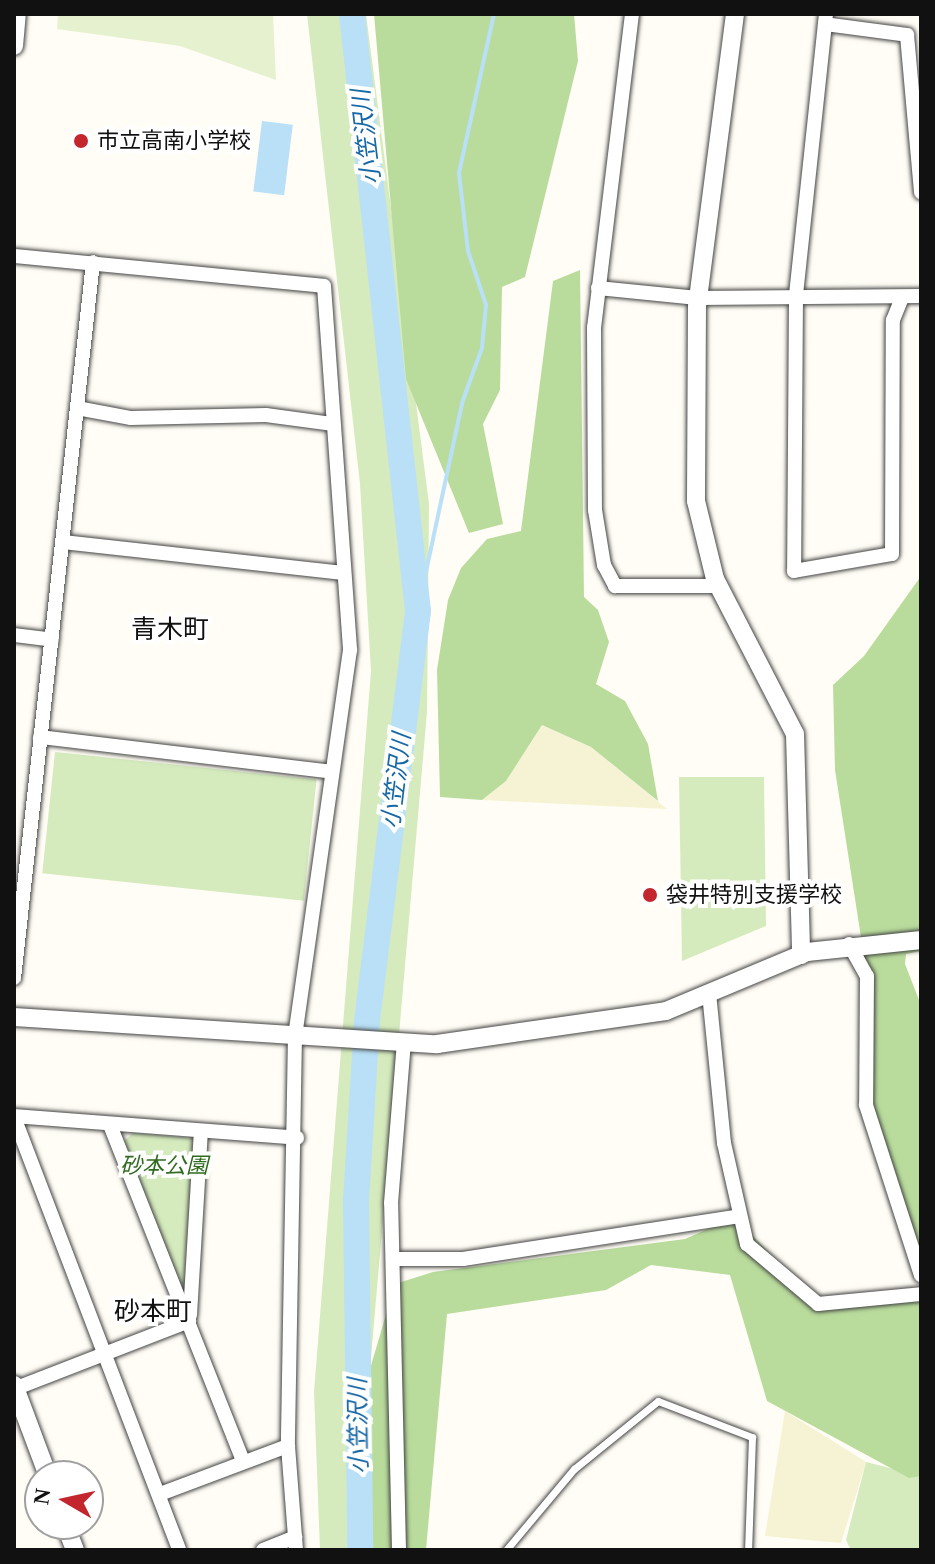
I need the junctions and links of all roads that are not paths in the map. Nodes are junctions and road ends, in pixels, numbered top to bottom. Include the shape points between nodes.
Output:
1 (17, 14) edge
2 (632, 14) edge
3 (735, 14) edge
4 (825, 19) edge
5 (14, 46) edge
6 (921, 192) edge
7 (14, 256) edge
8 (93, 262) junction
9 (598, 288) junction
10 (921, 296) edge
11 (796, 297) junction
12 (698, 298) junction
13 (902, 298) junction
14 (77, 408) junction
15 (333, 424) junction
16 (63, 542) junction
17 (343, 573) junction
18 (719, 586) junction
19 (14, 635) edge
20 (52, 640) junction
21 (40, 737) junction
22 (332, 772) junction
23 (921, 940) edge
24 (849, 944) junction
25 (801, 955) junction
26 (14, 978) edge
27 (709, 993) junction
28 (14, 1017) edge
29 (300, 1036) junction
30 (404, 1042) junction
31 (14, 1116) edge
32 (110, 1125) junction
33 (201, 1131) junction
34 (297, 1138) junction
35 (735, 1217) junction
36 (393, 1259) junction
37 (921, 1275) edge
38 (921, 1294) edge
39 (189, 1321) junction
40 (100, 1352) junction
41 (14, 1387) edge
42 (288, 1446) junction
43 (242, 1459) junction
44 (42, 1460) edge
45 (160, 1494) junction
46 (296, 1544) edge
47 (179, 1550) edge
48 (263, 1550) edge
49 (399, 1550) edge
50 (506, 1550) edge
51 (748, 1550) edge

1 - 5 street
2 - 9 street
3 - 12 street
4 - 6 street via 907,35
4 - 11 street
7 - 8 street
8 - 14 street
8 - 15 street via 324,286
9 - 12 street
9 - 18 street via 593,458 604,565 615,586
10 - 13 street
11 - 12 street
11 - 13 street
11 - 13 street via 794,571 892,554 893,320
12 - 18 street via 696,501
14 - 15 street via 131,418 266,415
14 - 16 street
15 - 17 street
16 - 17 street
16 - 20 street
17 - 22 street via 350,650
18 - 25 street via 795,734
19 - 20 street
20 - 21 street
21 - 22 street
21 - 26 street
22 - 29 street
23 - 24 street
24 - 25 street
24 - 37 street via 867,976 866,1105
25 - 27 street
27 - 30 street via 632,1018 469,1041
27 - 35 street
28 - 29 street
29 - 30 street
29 - 34 street
30 - 36 street
31 - 32 street
31 - 40 street
32 - 33 street
32 - 39 street
33 - 34 street
33 - 39 street
34 - 42 street
35 - 36 street via 463,1259
35 - 38 street via 747,1244 790,1275 806,1299
36 - 49 street
39 - 40 street
39 - 43 street
40 - 41 street
40 - 45 street
41 - 44 street
42 - 43 street
42 - 46 street
43 - 45 street
45 - 47 street
46 - 48 street
50 - 51 lane via 574,1469 667,1401 752,1437

